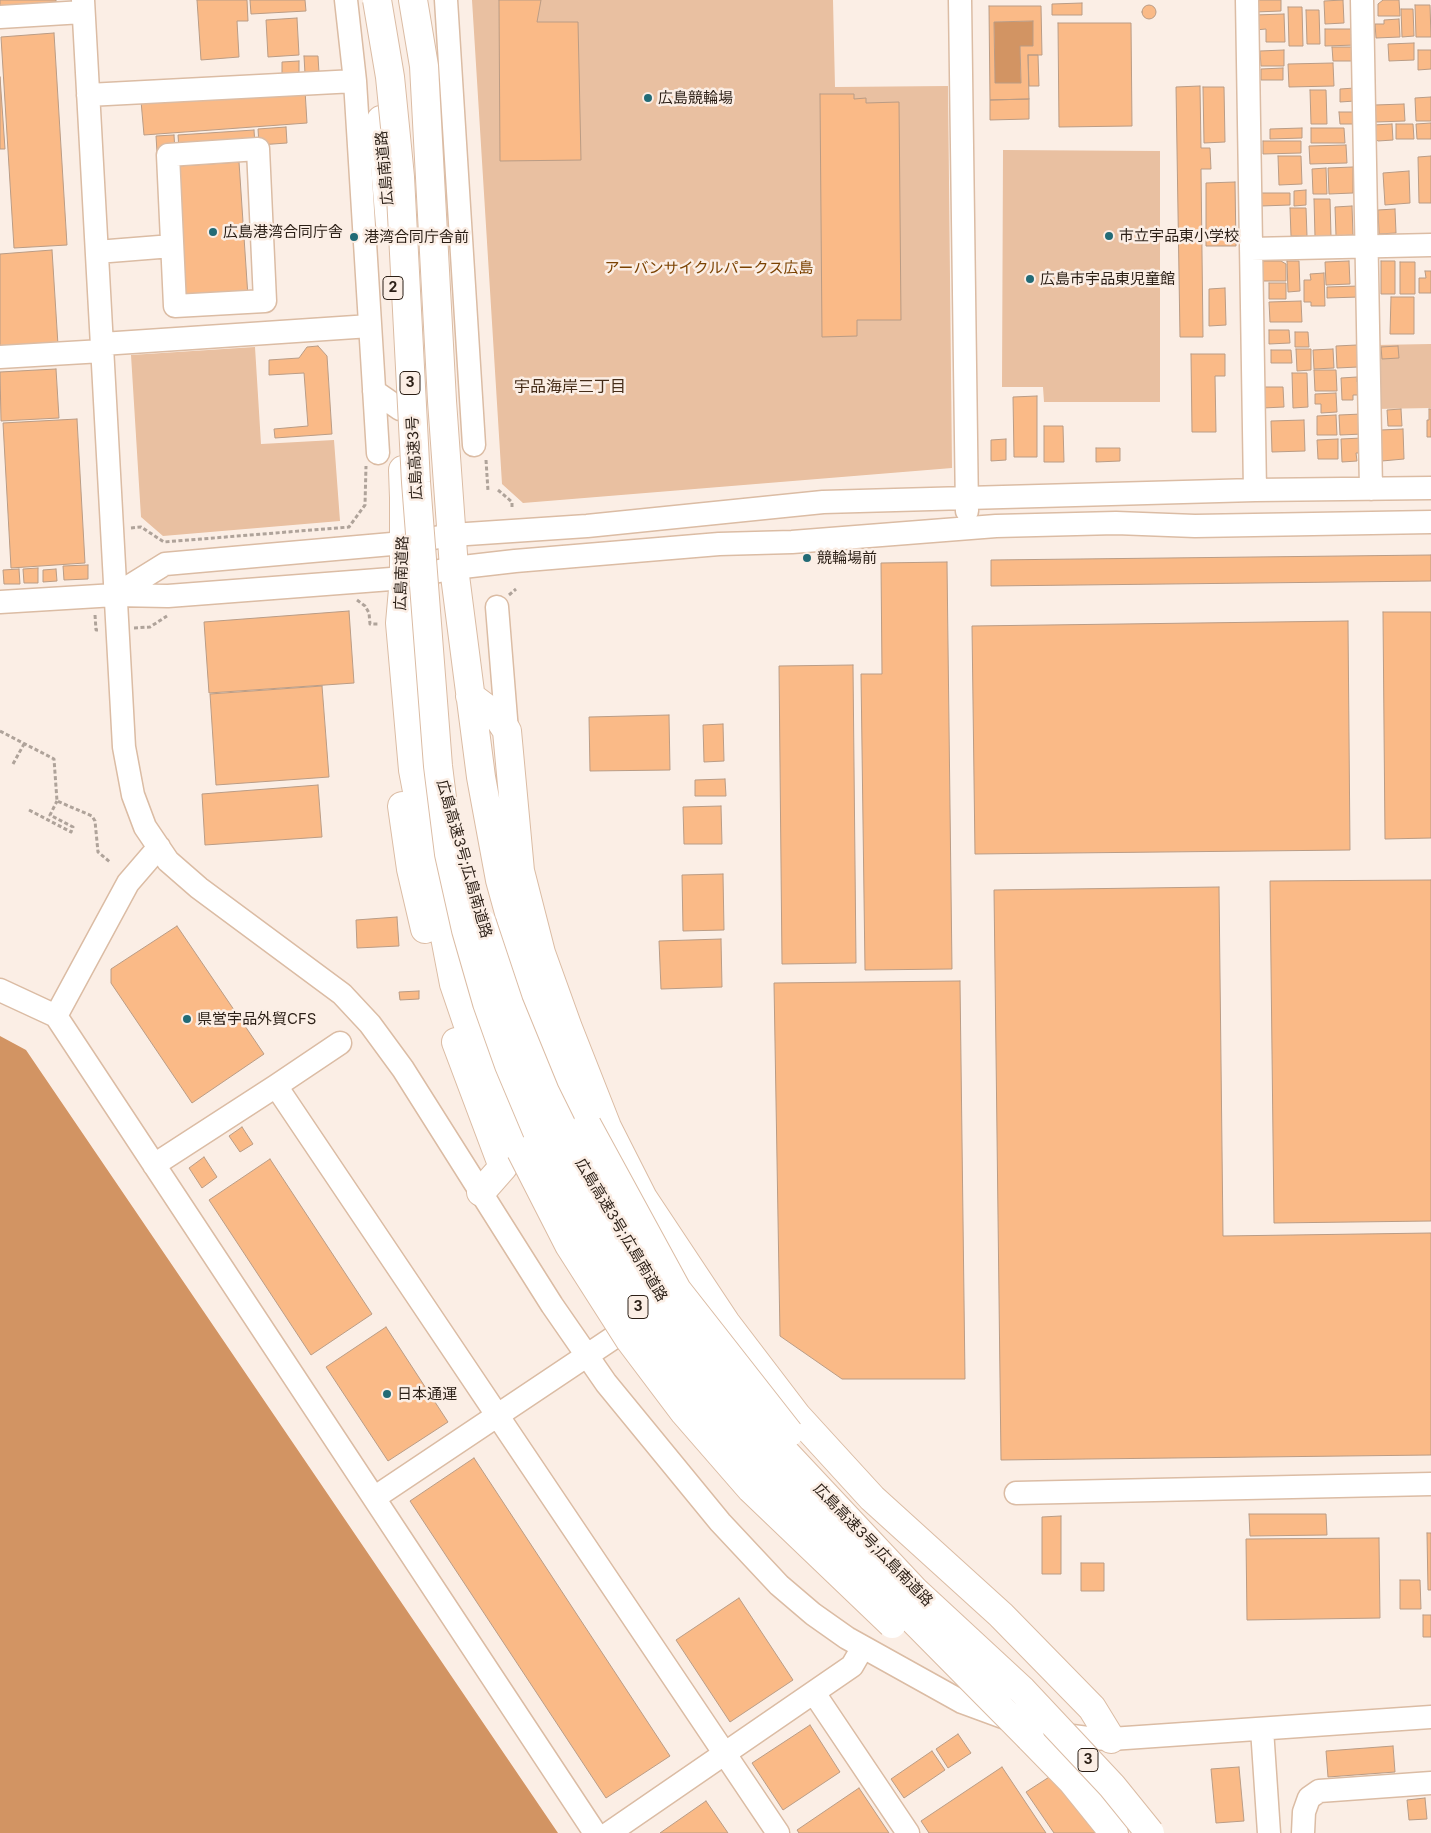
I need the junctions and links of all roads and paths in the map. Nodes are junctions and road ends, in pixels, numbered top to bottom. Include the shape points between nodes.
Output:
1 (346, 0) edge
2 (364, 0) edge
3 (376, 0) edge
4 (413, 0) edge
5 (446, 0) edge
6 (960, 0) edge
7 (1247, 0) edge
8 (1362, 0) edge
9 (83, 6) edge
10 (0, 17) edge
11 (355, 81) junction
12 (88, 95) junction
13 (360, 166) junction
14 (387, 189) junction
15 (1431, 245) edge
16 (172, 246) junction
17 (1367, 247) junction
18 (1251, 249) junction
19 (97, 252) junction
20 (370, 326) junction
21 (102, 348) junction
22 (0, 357) edge
23 (470, 372) junction
24 (374, 390) junction
25 (442, 401) junction
26 (400, 409) junction
27 (474, 445) dead end
28 (378, 452) dead end
29 (1431, 488) edge
30 (1371, 489) junction
31 (498, 490) dead end
32 (1255, 490) junction
33 (967, 497) junction
34 (364, 501) dead end
35 (512, 507) dead end
36 (1431, 522) edge
37 (141, 527) dead end
38 (968, 529) junction
39 (452, 534) junction
40 (403, 543) junction
41 (454, 568) junction
42 (404, 578) junction
43 (115, 595) junction
44 (354, 598) dead end
45 (0, 602) edge
46 (497, 607) dead end
47 (92, 611) dead end
48 (170, 614) dead end
49 (385, 624) dead end
50 (150, 627) dead end
51 (96, 630) dead end
52 (470, 696) junction
53 (407, 697) junction
54 (0, 731) edge
55 (506, 731) junction
56 (24, 744) junction
57 (13, 764) dead end
58 (438, 766) junction
59 (57, 801) junction
60 (29, 810) dead end
61 (159, 847) junction
62 (110, 862) dead end
63 (0, 990) edge
64 (56, 1016) junction
65 (340, 1043) dead end
66 (276, 1086) junction
67 (154, 1165) junction
68 (482, 1192) junction
69 (698, 1281) junction
70 (587, 1356) junction
71 (498, 1416) junction
72 (1431, 1484) edge
73 (1016, 1493) dead end
74 (374, 1498) junction
75 (863, 1647) junction
76 (1022, 1690) junction
77 (814, 1693) junction
78 (1431, 1717) edge
79 (1262, 1730) junction
80 (1030, 1738) junction
81 (1110, 1739) junction
82 (725, 1754) junction
83 (1431, 1783) edge
84 (595, 1833) edge
85 (609, 1833) edge
86 (778, 1833) edge
87 (908, 1833) edge
88 (1114, 1833) edge
89 (1150, 1833) edge
90 (1269, 1833) edge
91 (1303, 1833) edge

1 - 11 street
2 - 14 highway, 広島南道路 / 2 via 378,79
3 - 58 highway, 広島高速3号 / 3, bridge via 390,77 400,177 416,482
4 - 25 highway via 424,66
5 - 23 street
6 - 33 street
7 - 18 street
8 - 17 street
9 - 10 street
9 - 12 street
11 - 12 street
11 - 13 street
12 - 19 street
13 - 14 street
13 - 20 street
14 - 26 highway, 広島南道路 / 2
15 - 17 street
16 - 16 street via 175,306 265,301 258,149 168,156
16 - 19 street
17 - 18 street
17 - 30 street
18 - 32 street
19 - 21 street
20 - 21 street
20 - 24 street
21 - 22 street
21 - 43 street
23 - 25 street
23 - 27 street
24 - 26 street
24 - 28 street
25 - 39 highway
26 - 40 highway, 広島南道路 / 2
29 - 30 street
30 - 32 street
31 - 35 path via 512,502
32 - 33 street
33 - 38 street
33 - 39 street via 823,502 587,526
34 - 37 path via 365,505 349,527 164,542
36 - 38 street via 1195,526 1116,523
38 - 41 street via 719,544
39 - 40 street
39 - 41 highway
40 - 42 highway, 広島南道路 / 2
40 - 43 street via 165,564
41 - 42 street
41 - 52 highway
42 - 43 street via 168,596
42 - 53 highway, 広島南道路 / 2 via 400,623
43 - 45 street
43 - 61 street via 124,747 133,795 146,827
44 - 49 path via 365,606 370,624
46 - 55 street
47 - 51 path via 96,616
48 - 50 path
52 - 55 highway via 498,717
52 - 76 highway, bridge via 500,880 534,1003 587,1125 677,1290 800,1447
53 - 68 highway via 391,731 411,869 448,1022 503,1167
53 - 80 highway, 広島南道路, bridge via 413,770 454,984 470,1031 521,1151 569,1245 629,1339 684,1412 751,1489 901,1633
54 - 56 path
55 - 69 highway via 520,871 541,953 607,1127 643,1198
56 - 57 path
56 - 59 path via 54,759
58 - 76 highway, 広島高速3号;広島南道路 / 3, bridge via 481,920 509,1004 562,1127 634,1257 692,1342 748,1413 915,1591
58 - 80 highway, 広島高速3号;広島南道路 / 3, bridge via 449,854 487,1003 541,1141 618,1276 670,1356 715,1415 764,1469
59 - 60 path via 50,815 73,827 71,832
59 - 62 path via 92,816 98,852
61 - 64 street via 128,883
61 - 68 street via 168,861 199,888 342,994 370,1024 403,1070
63 - 64 street
64 - 67 street
65 - 66 street
66 - 67 street
66 - 71 street
67 - 74 street
68 - 70 street via 552,1306
69 - 70 street
69 - 81 highway via 797,1416 872,1498 1001,1614 1092,1708
70 - 71 street
70 - 75 street via 720,1522 779,1585 813,1614
71 - 74 street
71 - 82 street
72 - 73 street
74 - 84 street
75 - 77 street via 852,1666
75 - 81 street via 962,1702 1054,1733
76 - 89 highway, 広島高速3号;広島南道路 / 3, bridge via 1112,1786
77 - 82 street
77 - 87 street
78 - 79 street
79 - 81 street
79 - 90 street
80 - 88 highway, 広島高速3号;広島南道路 / 3 via 1072,1781
82 - 85 street
82 - 86 street
83 - 91 street via 1319,1791 1309,1798 1304,1812

